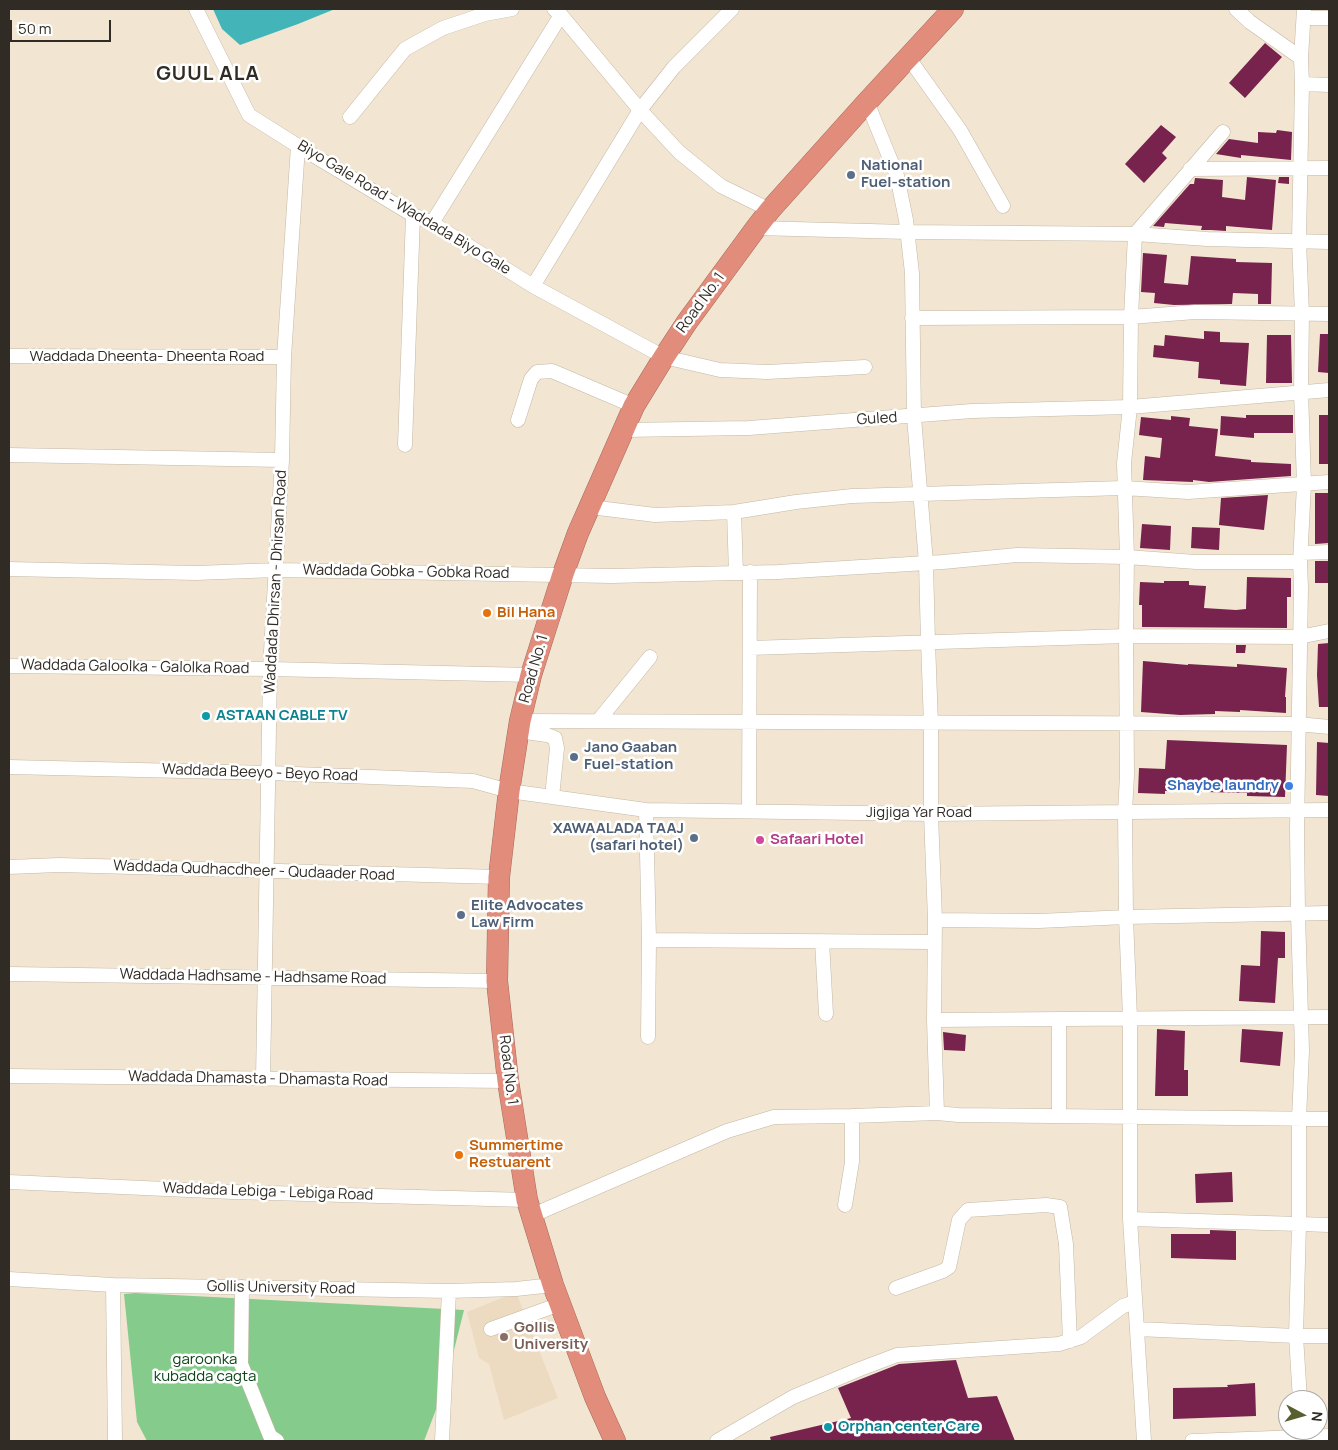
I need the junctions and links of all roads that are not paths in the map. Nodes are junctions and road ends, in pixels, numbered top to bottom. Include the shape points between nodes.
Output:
1 (196, 9) edge
2 (512, 9) edge
3 (732, 9) edge
4 (953, 9) edge
5 (1236, 9) edge
6 (557, 12) edge
7 (1304, 13) edge
8 (1329, 18) edge
9 (908, 57) junction
10 (1301, 58) junction
11 (1302, 84) junction
12 (1329, 86) edge
13 (867, 102) junction
14 (640, 110) junction
15 (350, 117) dead end
16 (1223, 132) dead end
17 (298, 146) junction
18 (1300, 168) junction
19 (1329, 168) edge
20 (1190, 169) junction
21 (1003, 206) dead end
22 (770, 210) junction
23 (413, 214) junction
24 (432, 223) junction
25 (756, 228) junction
26 (907, 232) junction
27 (1135, 234) junction
28 (1299, 241) junction
29 (1329, 242) edge
30 (533, 286) junction
31 (1302, 314) junction
32 (1329, 314) edge
33 (912, 318) junction
34 (1131, 318) junction
35 (9, 356) edge
36 (284, 357) junction
37 (664, 357) junction
38 (866, 367) dead end
39 (1329, 390) edge
40 (1301, 391) junction
41 (634, 406) junction
42 (1130, 407) junction
43 (914, 417) junction
44 (518, 420) dead end
45 (624, 430) junction
46 (405, 445) dead end
47 (9, 455) edge
48 (282, 460) junction
49 (1329, 482) edge
50 (1304, 485) junction
51 (1124, 488) junction
52 (921, 493) junction
53 (590, 507) junction
54 (734, 512) junction
55 (1329, 552) edge
56 (1127, 557) junction
57 (1300, 558) junction
58 (926, 563) junction
59 (9, 569) edge
60 (276, 570) junction
61 (750, 572) junction
62 (736, 573) junction
63 (563, 574) junction
64 (1329, 631) edge
65 (1126, 636) junction
66 (1300, 637) junction
67 (928, 642) junction
68 (750, 648) junction
69 (650, 657) dead end
70 (9, 666) edge
71 (270, 668) junction
72 (531, 675) junction
73 (598, 721) junction
74 (750, 722) junction
75 (931, 724) junction
76 (1127, 724) junction
77 (1298, 724) junction
78 (519, 726) junction
79 (1329, 727) edge
80 (9, 766) edge
81 (270, 773) junction
82 (509, 791) junction
83 (552, 797) junction
84 (646, 810) junction
85 (1298, 810) junction
86 (1329, 810) edge
87 (749, 811) junction
88 (1125, 812) junction
89 (931, 814) junction
90 (9, 867) edge
91 (267, 871) junction
92 (499, 877) junction
93 (1298, 913) junction
94 (1329, 913) edge
95 (1126, 917) junction
96 (935, 920) junction
97 (649, 940) junction
98 (822, 941) junction
99 (934, 942) junction
100 (9, 974) edge
101 (265, 977) junction
102 (497, 980) junction
103 (826, 1014) dead end
104 (1301, 1017) junction
105 (1329, 1017) edge
106 (1130, 1018) junction
107 (1059, 1019) junction
108 (934, 1020) junction
109 (648, 1037) dead end
110 (9, 1076) edge
111 (263, 1079) junction
112 (508, 1081) junction
113 (936, 1113) junction
114 (852, 1116) junction
115 (1059, 1116) junction
116 (1129, 1117) junction
117 (1299, 1119) junction
118 (1329, 1119) edge
119 (9, 1182) edge
120 (845, 1205) dead end
121 (530, 1207) junction
122 (1130, 1219) junction
123 (1299, 1224) junction
124 (1329, 1225) edge
125 (9, 1279) edge
126 (113, 1285) junction
127 (242, 1287) junction
128 (896, 1288) dead end
129 (449, 1291) junction
130 (556, 1295) junction
131 (1135, 1302) junction
132 (491, 1329) dead end
133 (1137, 1329) junction
134 (1296, 1336) junction
135 (1329, 1336) edge
136 (1070, 1341) junction
137 (1299, 1390) edge
138 (1278, 1437) edge
139 (115, 1441) edge
140 (277, 1441) edge
141 (442, 1441) edge
142 (615, 1441) edge
143 (717, 1441) edge
144 (1144, 1441) edge
145 (1192, 1441) edge

1 - 17 street, Biyo Gale Road - Waddada Biyo Gale via 249,115
2 - 15 street via 443,28 405,49
3 - 14 street via 674,68
4 - 9 highway, Road No. 1
5 - 10 street
6 - 14 street
6 - 24 street
7 - 8 street
7 - 10 street
9 - 13 highway, Road No. 1
9 - 21 street via 960,130
10 - 11 street
11 - 12 street
11 - 18 street
13 - 22 highway, Road No. 1
13 - 26 street via 897,176
14 - 22 street via 679,152 721,186
14 - 30 street
16 - 20 street
17 - 23 street, Biyo Gale Road - Waddada Biyo Gale
17 - 36 street, Waddada Dhirsan - Dhirsan Road
18 - 19 street
18 - 20 street
18 - 28 street
20 - 27 street
22 - 25 highway, Road No. 1
23 - 24 street, Biyo Gale Road - Waddada Biyo Gale
23 - 46 street
24 - 30 street, Biyo Gale Road - Waddada Biyo Gale
25 - 26 street
25 - 37 highway, Road No. 1
26 - 27 street
26 - 33 street via 912,273
27 - 28 street via 1206,240
27 - 34 street
28 - 29 street
28 - 31 street
30 - 37 street, Biyo Gale Road - Waddada Biyo Gale
31 - 32 street
31 - 34 street via 1195,312
31 - 40 street
33 - 34 street
33 - 43 street
34 - 42 street
35 - 36 street, Waddada Dheenta- Dheenta Road
36 - 48 street, Waddada Dhirsan - Dhirsan Road
37 - 38 street, Biyo Gale Road - Waddada Biyo Gale via 720,370 767,372
37 - 41 highway, Road No. 1
39 - 40 street, Guled
40 - 42 street, Guled
40 - 50 street
41 - 44 street via 552,371 537,372 531,379
41 - 45 highway, Road No. 1
42 - 43 street, Guled via 972,411
42 - 51 street
43 - 45 street, Guled via 749,428
43 - 52 street
45 - 53 highway, Road No. 1
47 - 48 street
48 - 60 street, Waddada Dhirsan - Dhirsan Road
49 - 50 street
50 - 51 street via 1188,492
50 - 57 street
51 - 52 street
51 - 56 street
52 - 54 street via 852,496
52 - 58 street
53 - 54 street via 655,514
53 - 63 highway, Road No. 1
54 - 62 street
55 - 57 street, Waddada Gobka - Gobka Road
56 - 57 street, Waddada Gobka - Gobka Road via 1196,562
56 - 58 street, Waddada Gobka - Gobka Road via 1017,555
56 - 65 street
57 - 66 street
58 - 61 street, Waddada Gobka - Gobka Road
58 - 67 street
59 - 60 street, Waddada Gobka - Gobka Road via 196,573
60 - 63 street, Waddada Gobka - Gobka Road
60 - 71 street, Waddada Dhirsan - Dhirsan Road
61 - 62 street, Waddada Gobka - Gobka Road
61 - 68 street
62 - 63 street, Waddada Gobka - Gobka Road
63 - 72 highway, Road No. 1
64 - 66 street
65 - 66 street
65 - 67 street
65 - 76 street
66 - 77 street
67 - 68 street
67 - 75 street
68 - 74 street
69 - 73 street
70 - 71 street, Waddada Galoolka - Galolka Road
71 - 72 street, Waddada Galoolka - Galolka Road
71 - 81 street, Waddada Dhirsan - Dhirsan Road
72 - 78 highway, Road No. 1
73 - 74 street
73 - 78 street
74 - 75 street
74 - 87 street
75 - 76 street
75 - 89 street
76 - 77 street
76 - 88 street
77 - 79 street
77 - 85 street
78 - 82 highway, Road No. 1
78 - 83 street via 556,738
80 - 81 street, Waddada Beeyo - Beyo Road
81 - 82 street, Waddada Beeyo - Beyo Road via 473,781
81 - 91 street, Waddada Dhirsan - Dhirsan Road
82 - 83 street, Jigjiga Yar Road
82 - 92 highway, Road No. 1
83 - 84 street, Jigjiga Yar Road
84 - 87 street, Jigjiga Yar Road
84 - 97 street
85 - 86 street, Jigjiga Yar Road
85 - 88 street, Jigjiga Yar Road
85 - 93 street
87 - 89 street, Jigjiga Yar Road
88 - 89 street, Jigjiga Yar Road
88 - 95 street
89 - 96 street
90 - 91 street, Waddada Qudhacdheer - Qudaader Road via 59,865
91 - 92 street, Waddada Qudhacdheer - Qudaader Road
91 - 101 street, Waddada Dhirsan - Dhirsan Road
92 - 102 highway, Road No. 1
93 - 94 street
93 - 95 street
93 - 104 street
95 - 96 street via 1039,921
95 - 106 street
96 - 99 street
97 - 98 street
97 - 109 street
98 - 99 street
98 - 103 street
99 - 108 street
100 - 101 street, Waddada Hadhsame - Hadhsame Road
101 - 102 street, Waddada Hadhsame - Hadhsame Road
101 - 111 street, Waddada Dhirsan - Dhirsan Road
102 - 112 highway, Road No. 1
104 - 105 street
104 - 106 street
104 - 117 street
106 - 107 street
106 - 116 street
107 - 108 street
107 - 115 street
108 - 113 street
110 - 111 street, Waddada Dhamasta - Dhamasta Road
111 - 112 street, Waddada Dhamasta - Dhamasta Road
112 - 121 highway, Road No. 1
113 - 114 street
113 - 115 street
114 - 120 street via 852,1162
114 - 121 street via 774,1117 726,1131
115 - 116 street
116 - 117 street
116 - 122 street
117 - 118 street
117 - 123 street
119 - 121 street, Waddada Lebiga - Lebiga Road
121 - 130 highway, Road No. 1
122 - 123 street
122 - 131 street
123 - 124 street
123 - 134 street
125 - 126 street, Gollis University Road
126 - 127 street, Gollis University Road
126 - 139 street
127 - 129 street, Gollis University Road
127 - 140 street via 241,1364 270,1436
128 - 136 street via 949,1267 960,1220 968,1210 1060,1207 1066,1244
129 - 130 street, Gollis University Road via 516,1290
129 - 141 street
130 - 132 street
130 - 142 highway, Road No. 1 via 594,1397
131 - 133 street
131 - 136 street via 1123,1306 1081,1337
133 - 134 street
133 - 144 street
134 - 135 street
134 - 137 street
136 - 143 street via 898,1355 793,1397
138 - 145 street

